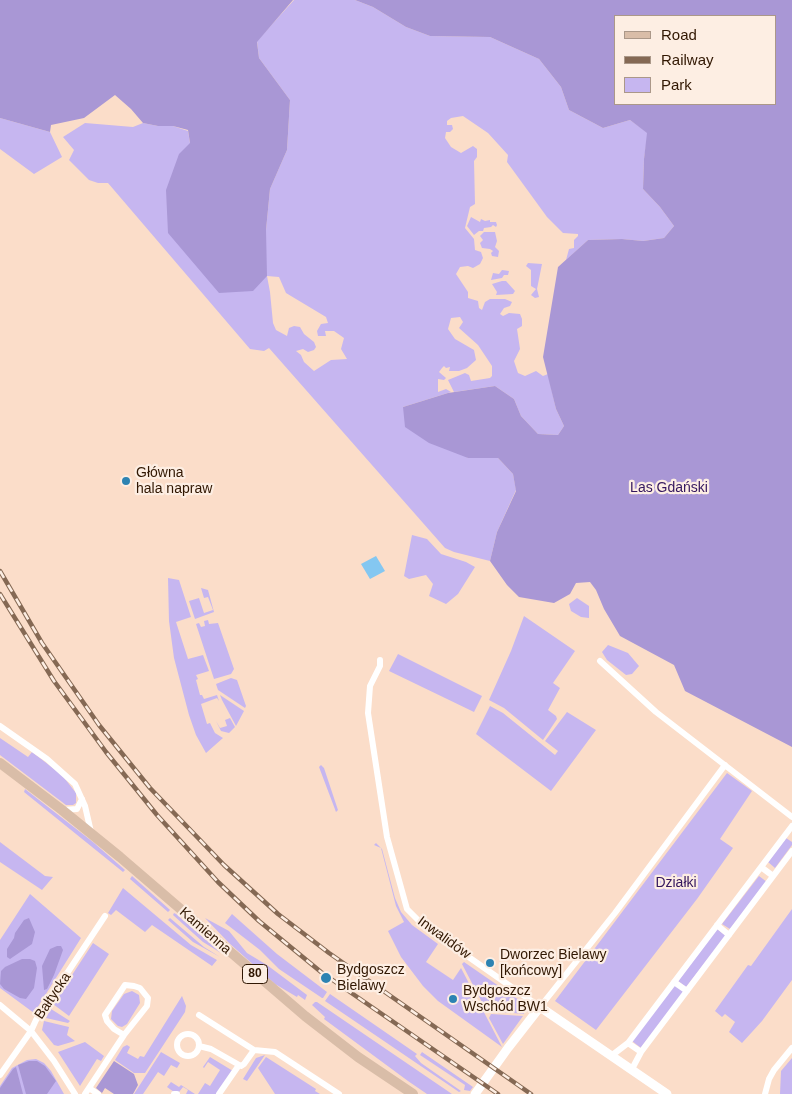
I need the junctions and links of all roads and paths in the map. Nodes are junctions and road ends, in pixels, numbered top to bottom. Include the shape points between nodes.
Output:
1 (380, 660) dead end
2 (600, 661) dead end
3 (0, 726) edge
4 (0, 763) edge
5 (725, 766) junction
6 (82, 799) junction
7 (62, 810) junction
8 (792, 817) edge
9 (792, 826) edge
10 (92, 834) junction
11 (789, 835) edge
12 (792, 851) edge
13 (762, 867) junction
14 (773, 876) junction
15 (105, 916) dead end
16 (717, 925) junction
17 (729, 934) junction
18 (674, 982) junction
19 (686, 991) junction
20 (0, 1005) edge
21 (540, 1007) junction
22 (199, 1015) dead end
23 (31, 1031) junction
24 (124, 1034) junction
25 (628, 1044) junction
26 (199, 1046) dead end
27 (792, 1048) edge
28 (254, 1050) junction
29 (641, 1052) junction
30 (611, 1056) junction
31 (239, 1065) junction
32 (2, 1067) edge
33 (632, 1070) junction
34 (0, 1075) edge
35 (87, 1091) edge
36 (75, 1094) edge
37 (98, 1094) edge
38 (219, 1094) edge
39 (339, 1094) edge
40 (413, 1094) edge
41 (475, 1094) edge
42 (667, 1094) edge
43 (765, 1094) edge

1 - 21 street, Inwalidów via 370,686 368,713 387,837 407,909 423,925
2 - 5 street via 656,712
3 - 6 street via 70,778
4 - 7 main road, Kamienna / 80
5 - 8 street
5 - 21 street
6 - 7 street via 78,809
6 - 10 street
7 - 10 main road, Kamienna / 80
9 - 11 street
10 - 40 main road, Kamienna / 80 via 305,1016
11 - 13 street
12 - 14 street
13 - 14 street
13 - 16 street
14 - 17 street
15 - 23 street, Bałtycka
16 - 17 street
16 - 18 street
17 - 19 street
18 - 19 street
18 - 25 street
19 - 29 street
20 - 23 street
21 - 30 street, Inwalidów
21 - 41 street
22 - 28 street
23 - 32 street, Bałtycka
23 - 36 street
24 - 24 street via 147,1006 148,998 134,986 125,986 106,1015 114,1029
24 - 35 street
25 - 29 street
25 - 30 street
26 - 31 street
27 - 43 street via 774,1070
28 - 31 street via 243,1066
28 - 39 street via 275,1052
29 - 33 street
30 - 33 street, Inwalidów
31 - 38 street
32 - 34 street, Bałtycka
33 - 42 street, Inwalidów
35 - 37 street

